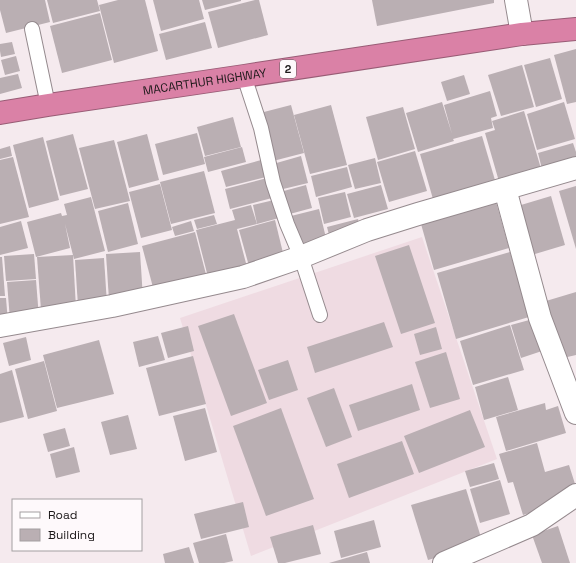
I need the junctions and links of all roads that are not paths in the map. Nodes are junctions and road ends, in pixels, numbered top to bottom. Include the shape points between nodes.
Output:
1 (516, 0) edge
2 (32, 29) dead end
3 (576, 29) edge
4 (522, 34) junction
5 (244, 76) junction
6 (48, 105) junction
7 (0, 113) edge
8 (576, 168) edge
9 (505, 188) junction
10 (301, 257) junction
11 (320, 315) dead end
12 (0, 326) edge
13 (576, 413) edge
14 (576, 495) edge
15 (444, 563) edge

1 - 4 street
2 - 6 lane
3 - 4 highway, MACARTHUR HIGHWAY / 2
4 - 5 highway, MACARTHUR HIGHWAY / 2
5 - 6 highway, MACARTHUR HIGHWAY / 2
5 - 10 lane via 273,182
6 - 7 highway, MACARTHUR HIGHWAY / 2
8 - 9 street
9 - 10 street via 367,230
9 - 13 street via 540,318
10 - 11 lane
10 - 12 street via 243,277 182,291
14 - 15 street via 532,525

